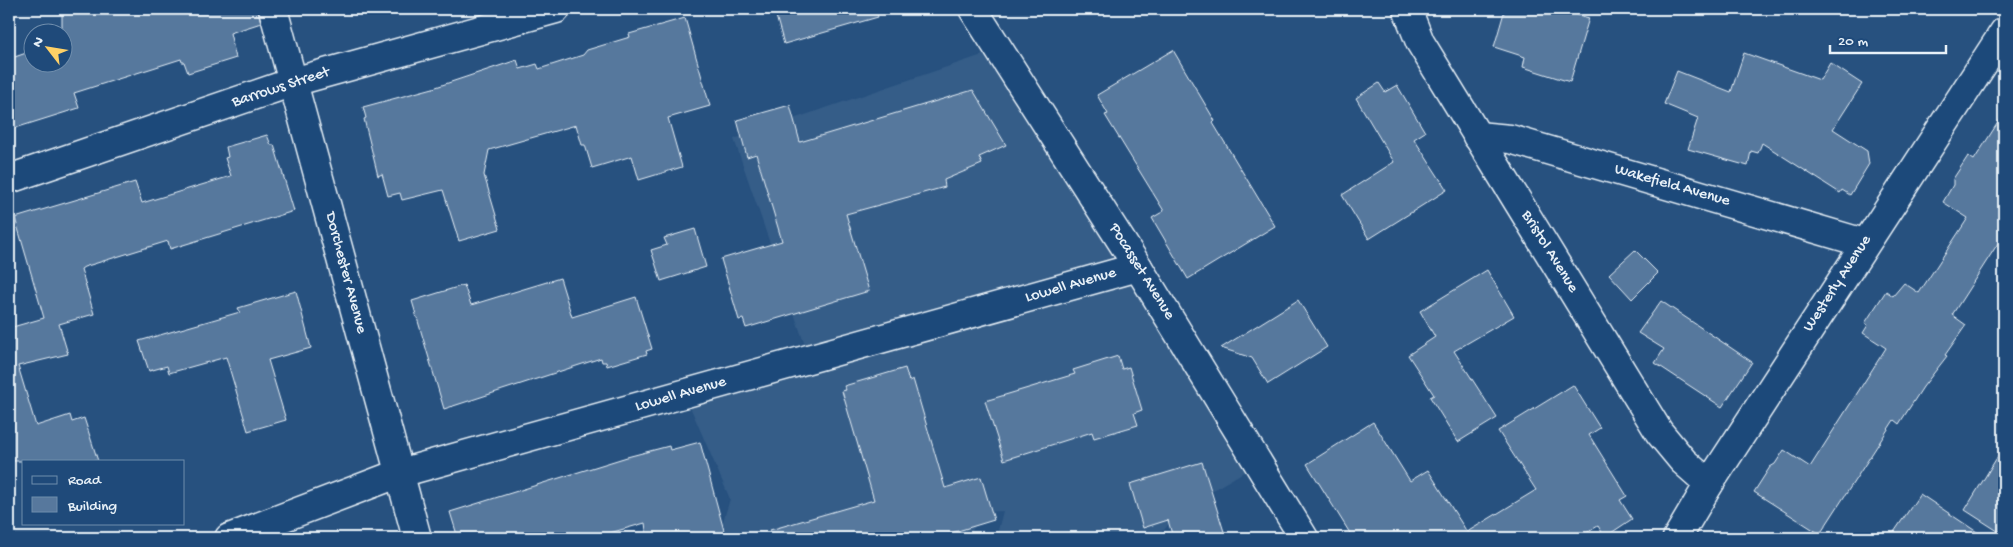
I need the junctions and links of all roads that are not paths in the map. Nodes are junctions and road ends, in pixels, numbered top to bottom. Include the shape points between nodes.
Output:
1 (273, 9) edge
2 (556, 9) edge
3 (972, 9) edge
4 (1406, 9) edge
5 (2004, 32) edge
6 (293, 82) junction
7 (1477, 136) junction
8 (9, 180) edge
9 (1864, 244) junction
10 (1138, 267) junction
11 (400, 473) junction
12 (1709, 484) junction
13 (229, 538) edge
14 (418, 538) edge
15 (1304, 538) edge
16 (1677, 538) edge

1 - 6 street, Dorchester Avenue
2 - 6 street, Barrows Street
3 - 10 street, Pocasset Avenue
4 - 7 street, Bristol Avenue via 1420,42
5 - 9 street, Westerly Avenue
6 - 8 street, Barrows Street
6 - 11 street, Dorchester Avenue
7 - 9 street, Wakefield Avenue via 1510,139
7 - 12 street, Bristol Avenue via 1659,432 1683,461
9 - 12 street, Westerly Avenue
10 - 11 street, Lowell Avenue
10 - 15 street, Pocasset Avenue
11 - 13 street, Lowell Avenue
11 - 14 street, Dorchester Avenue
12 - 16 street, Westerly Avenue

